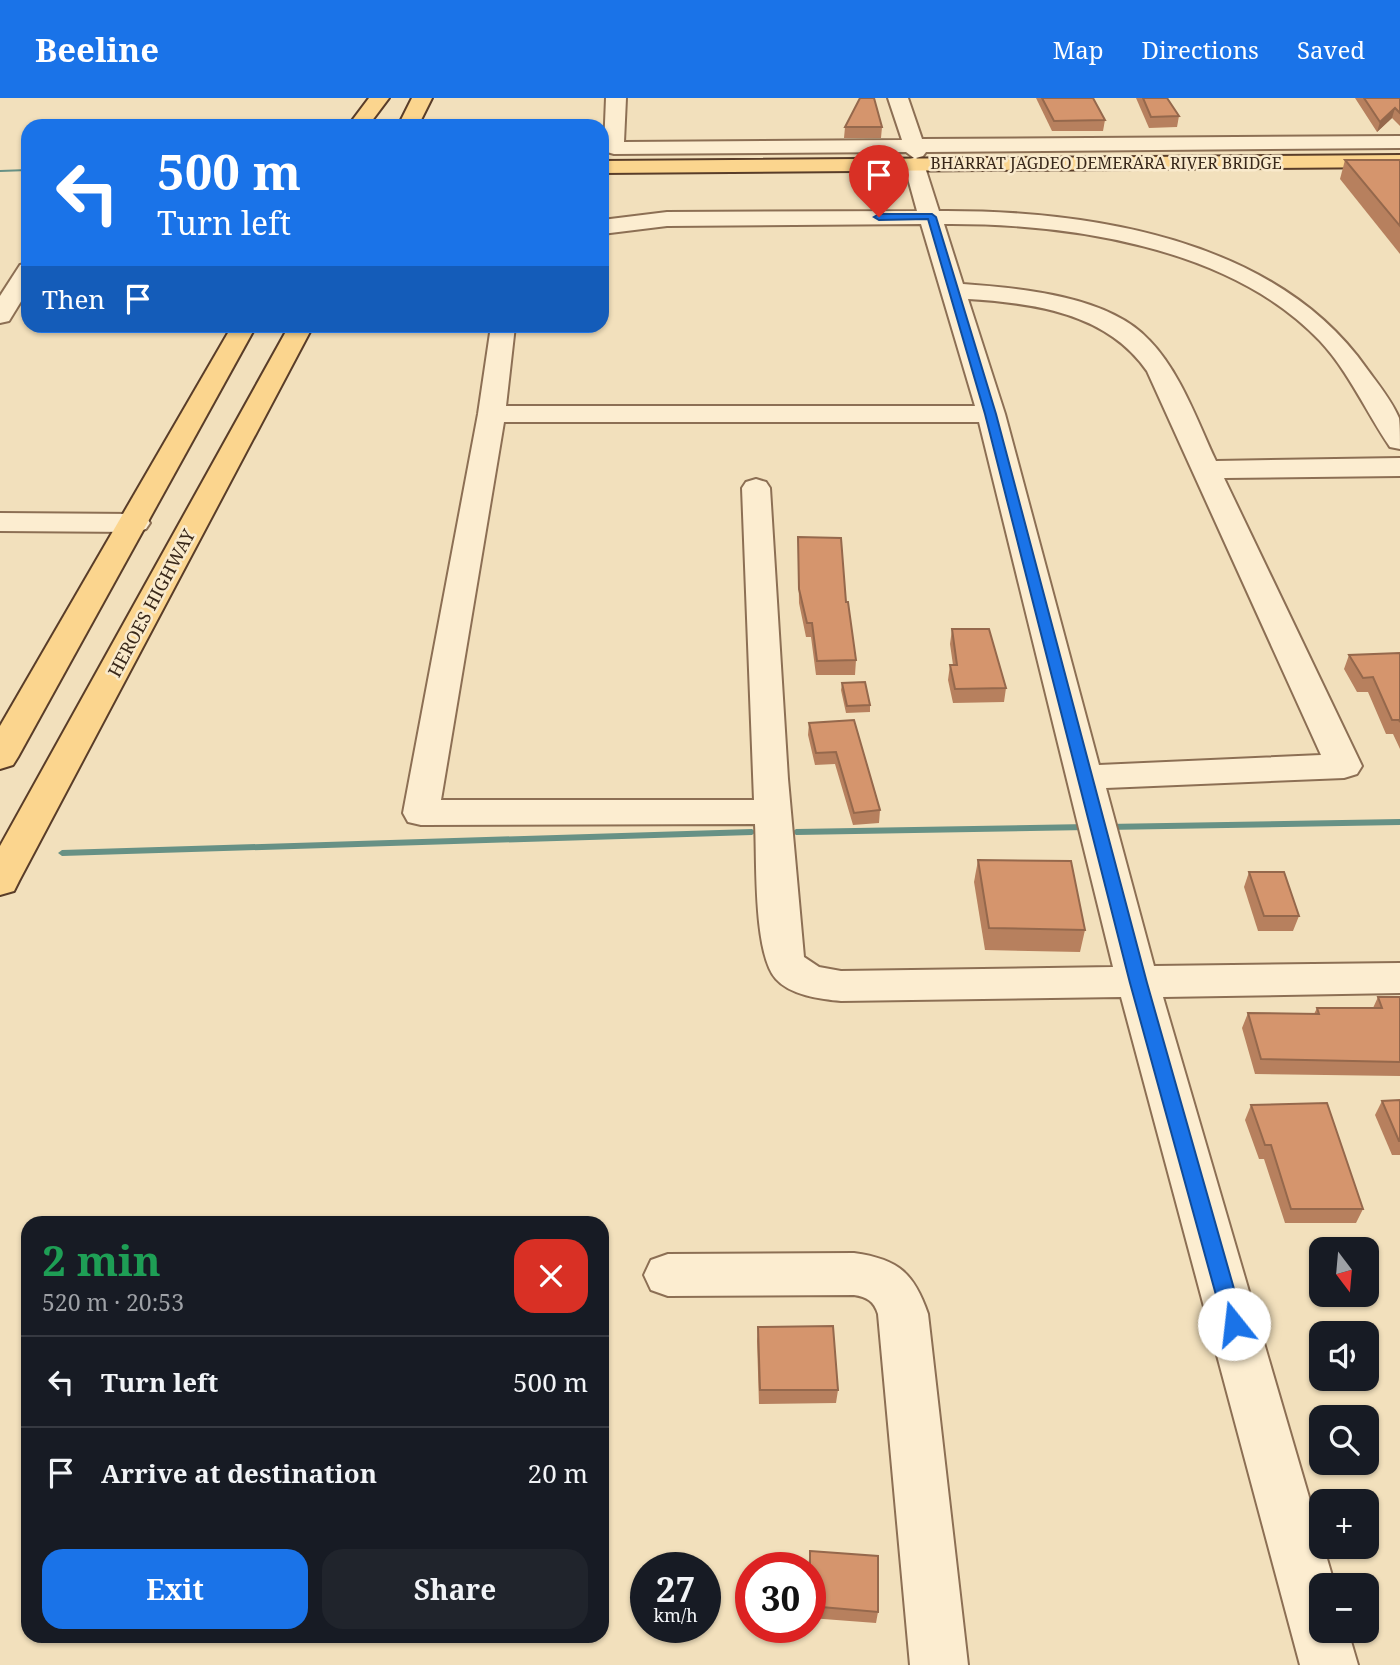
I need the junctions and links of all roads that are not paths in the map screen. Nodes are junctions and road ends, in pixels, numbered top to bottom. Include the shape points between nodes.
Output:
1 (379, 98) edge
2 (422, 98) edge
3 (616, 98) edge
4 (898, 98) edge
5 (363, 119) edge
6 (412, 119) edge
7 (1400, 142) edge
8 (1400, 150) edge
9 (609, 154) edge
10 (915, 154) junction
11 (1400, 160) edge
12 (609, 167) edge
13 (932, 217) junction
14 (609, 226) edge
15 (21, 282) edge
16 (952, 291) junction
17 (0, 316) edge
18 (240, 333) edge
19 (297, 333) edge
20 (502, 333) edge
21 (492, 414) junction
22 (991, 414) junction
23 (1400, 441) edge
24 (1400, 467) edge
25 (1206, 470) junction
26 (756, 488) dead end
27 (0, 522) edge
28 (135, 523) junction
29 (0, 757) edge
30 (1087, 777) junction
31 (772, 812) junction
32 (0, 881) edge
33 (1400, 978) edge
34 (1138, 983) junction
35 (668, 1275) dead end
36 (939, 1665) edge
37 (1329, 1665) edge

1 - 5 main road
2 - 6 main road
3 - 10 street via 614,148
4 - 10 street
7 - 10 street
8 - 10 main road, BHARRAT JAGDEO DEMERARA RIVER BRIDGE
9 - 10 main road, BHARRAT JAGDEO DEMERARA RIVER BRIDGE
10 - 11 main road, BHARRAT JAGDEO DEMERARA RIVER BRIDGE
10 - 12 main road, BHARRAT JAGDEO DEMERARA RIVER BRIDGE
10 - 13 street
13 - 14 street via 667,219
13 - 16 street
13 - 23 street via 1002,217 1078,225 1208,262 1256,283 1289,302 1327,335
15 - 17 street
16 - 22 street
16 - 25 street via 1056,305 1100,319 1133,338 1160,372
18 - 28 main road
19 - 32 main road, HEROES HIGHWAY
20 - 21 street
21 - 22 street
21 - 31 street via 421,813
22 - 30 street
24 - 25 street
25 - 30 street via 1343,766
26 - 31 street
27 - 28 street
28 - 29 main road
30 - 34 street
31 - 34 street via 785,960 800,976 841,986
33 - 34 street
34 - 37 street
35 - 36 street via 854,1273 888,1284 899,1297

